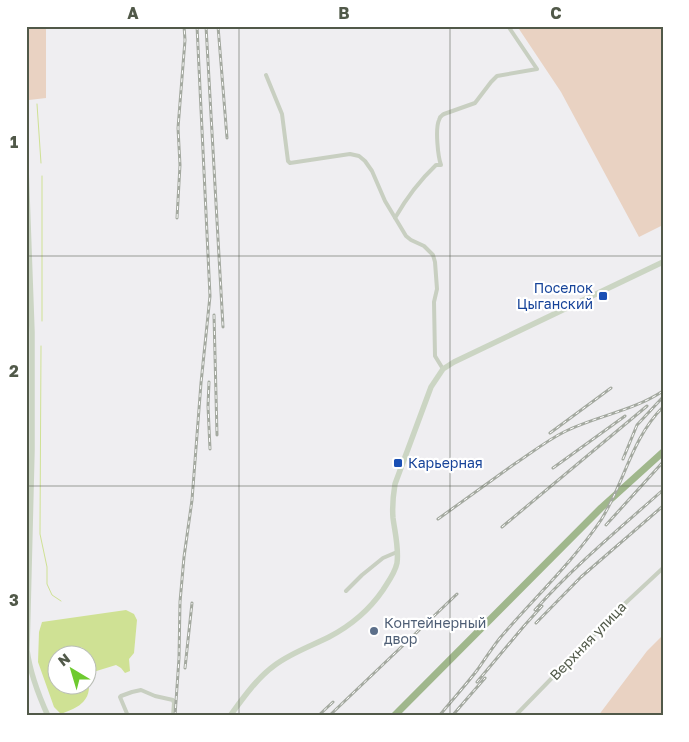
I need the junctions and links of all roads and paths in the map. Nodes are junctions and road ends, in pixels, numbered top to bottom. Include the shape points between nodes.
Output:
1 (508, 26) edge
2 (266, 76) dead end
3 (26, 167) edge
4 (395, 218) junction
5 (663, 262) edge
6 (443, 369) junction
7 (32, 450) junction
8 (663, 452) edge
9 (26, 454) edge
10 (28, 507) edge
11 (398, 552) junction
12 (663, 568) edge
13 (346, 591) dead end
14 (48, 716) edge
15 (128, 716) edge
16 (173, 716) edge
17 (230, 716) edge
18 (394, 716) edge
19 (515, 716) edge

1 - 4 street via 537,69 497,76 475,103 441,116 438,156 441,166 436,165 418,182
2 - 4 street via 282,114 288,161 350,154 359,156 372,171
3 - 7 street via 32,332
4 - 6 street via 406,236 433,255 437,289 434,302 435,356
5 - 6 street
6 - 11 street via 430,387 395,484 392,500
7 - 9 street
7 - 10 street
8 - 18 highway via 601,508
10 - 14 street via 27,650 29,666
11 - 13 street via 383,558
11 - 17 street via 397,564 378,598 340,630 276,664
12 - 19 street, Верхняя улица
15 - 16 street via 120,697 141,690 173,700

